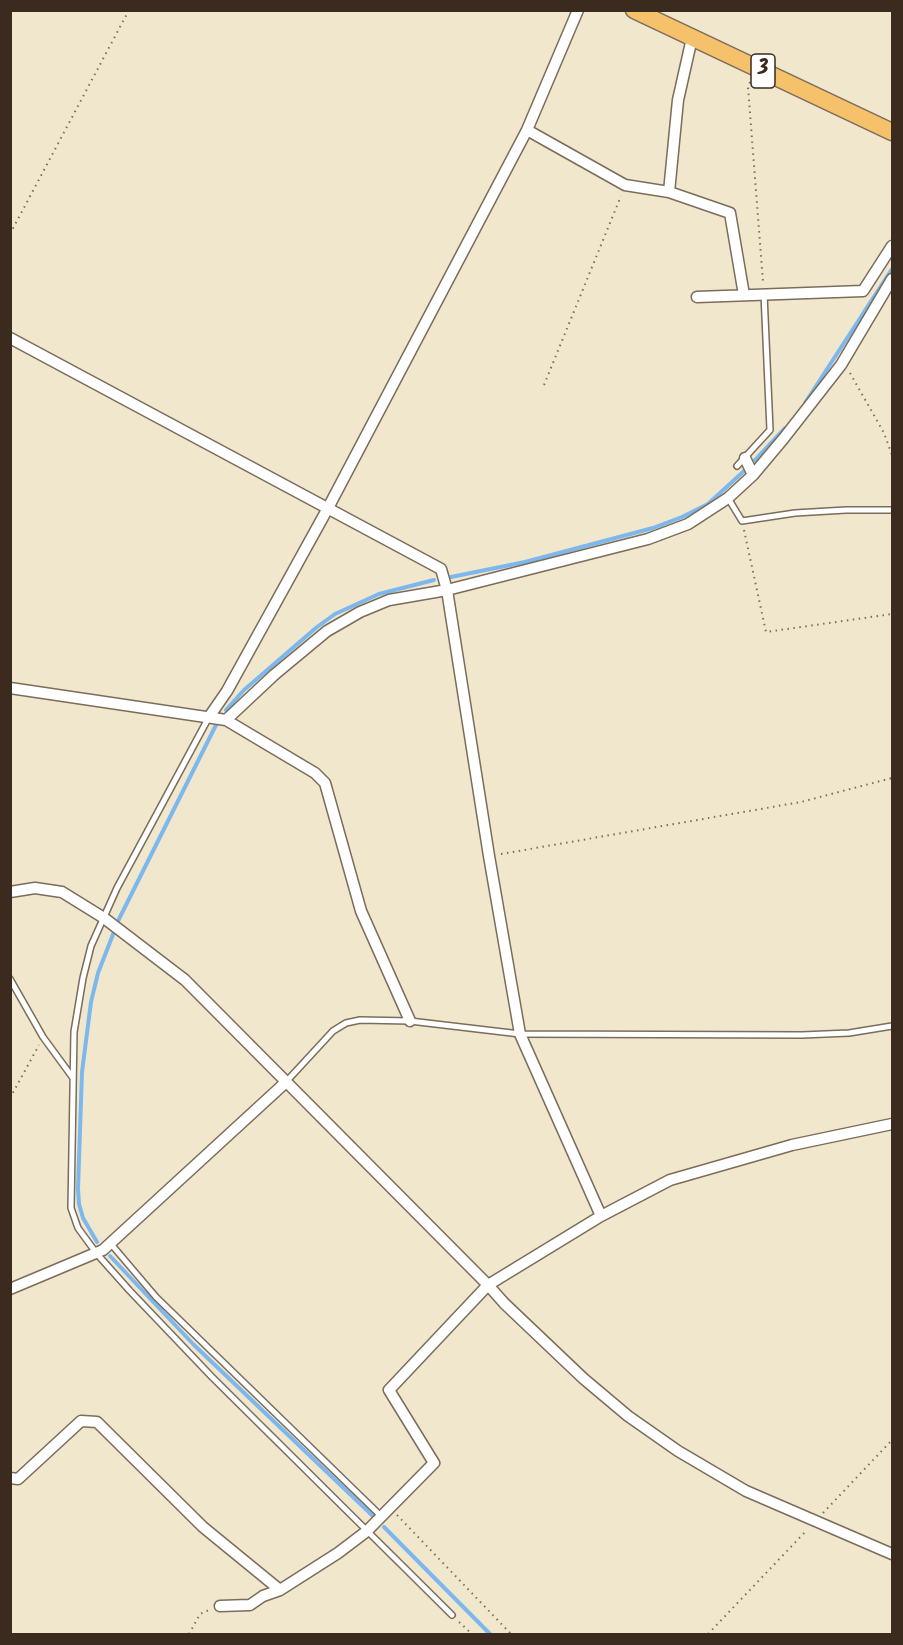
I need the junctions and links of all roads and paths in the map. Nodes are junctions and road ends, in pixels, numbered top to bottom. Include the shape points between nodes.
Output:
1 (129, 10) edge
2 (578, 10) edge
3 (634, 10) edge
4 (692, 38) junction
5 (756, 68) junction
6 (527, 130) junction
7 (892, 132) edge
8 (625, 185) junction
9 (669, 192) junction
10 (10, 234) edge
11 (892, 246) edge
12 (892, 279) edge
13 (764, 294) junction
14 (744, 295) junction
15 (696, 297) dead end
16 (10, 338) edge
17 (843, 360) junction
18 (544, 385) dead end
19 (892, 455) edge
20 (741, 462) joint
21 (753, 475) junction
22 (728, 498) junction
23 (328, 508) junction
24 (892, 510) edge
25 (742, 521) junction
26 (447, 590) junction
27 (892, 614) edge
28 (10, 688) edge
29 (209, 717) junction
30 (226, 720) junction
31 (892, 778) edge
32 (489, 856) junction
33 (10, 892) edge
34 (104, 918) junction
35 (10, 980) edge
36 (410, 1021) junction
37 (892, 1026) edge
38 (520, 1034) junction
39 (43, 1037) junction
40 (73, 1078) junction
41 (285, 1083) junction
42 (10, 1098) edge
43 (892, 1124) edge
44 (601, 1216) junction
45 (111, 1244) junction
46 (97, 1254) junction
47 (488, 1285) junction
48 (10, 1289) edge
49 (892, 1440) edge
50 (10, 1478) edge
51 (390, 1508) junction
52 (381, 1516) junction
53 (815, 1521) junction
54 (367, 1531) junction
55 (892, 1554) edge
56 (280, 1590) junction
57 (220, 1606) joint
58 (452, 1615) joint
59 (189, 1635) edge
60 (471, 1635) edge
61 (511, 1635) edge
62 (708, 1635) edge

1 - 10 path
2 - 6 street
3 - 4 main road, 3
4 - 5 main road, 3
4 - 9 street via 678,100
5 - 7 main road, 3
5 - 13 path via 748,87
6 - 8 street
6 - 23 street
8 - 9 street
8 - 18 path
9 - 14 street via 730,213
11 - 13 street via 863,291
12 - 17 street
13 - 14 street
13 - 20 lane via 770,430
14 - 15 street
16 - 23 street
17 - 19 path
17 - 21 street
20 - 21 street
21 - 22 street
22 - 25 lane
22 - 26 street via 688,524 648,539
23 - 26 street via 441,569
23 - 29 street
24 - 25 lane via 795,513
25 - 27 path via 766,632
26 - 30 street via 389,600 327,631
26 - 32 street
28 - 29 street
29 - 30 street
29 - 34 lane
30 - 36 street via 315,773 325,783 361,911
31 - 32 path via 801,802
32 - 38 street
33 - 34 street via 34,888 62,892
34 - 40 lane via 82,978 74,1032
34 - 41 street via 185,980
35 - 39 lane
36 - 38 lane
36 - 41 lane via 345,1023
37 - 38 lane via 802,1035
38 - 44 street
39 - 40 lane
39 - 42 path
40 - 46 lane via 71,1208 78,1228
41 - 45 street
41 - 47 street
43 - 44 street via 792,1145 670,1180
44 - 47 street
45 - 46 street
45 - 52 lane via 156,1297
46 - 48 street
46 - 54 lane via 212,1377
47 - 51 street via 389,1390 434,1463
47 - 53 street via 584,1380 628,1416 736,1485
49 - 53 path
50 - 56 street via 18,1479 81,1421 96,1422 203,1527
51 - 52 street
51 - 61 path
52 - 54 street
53 - 55 street
53 - 62 path
54 - 56 street
54 - 58 lane
56 - 57 street via 250,1605
57 - 59 path via 200,1614
58 - 60 path

